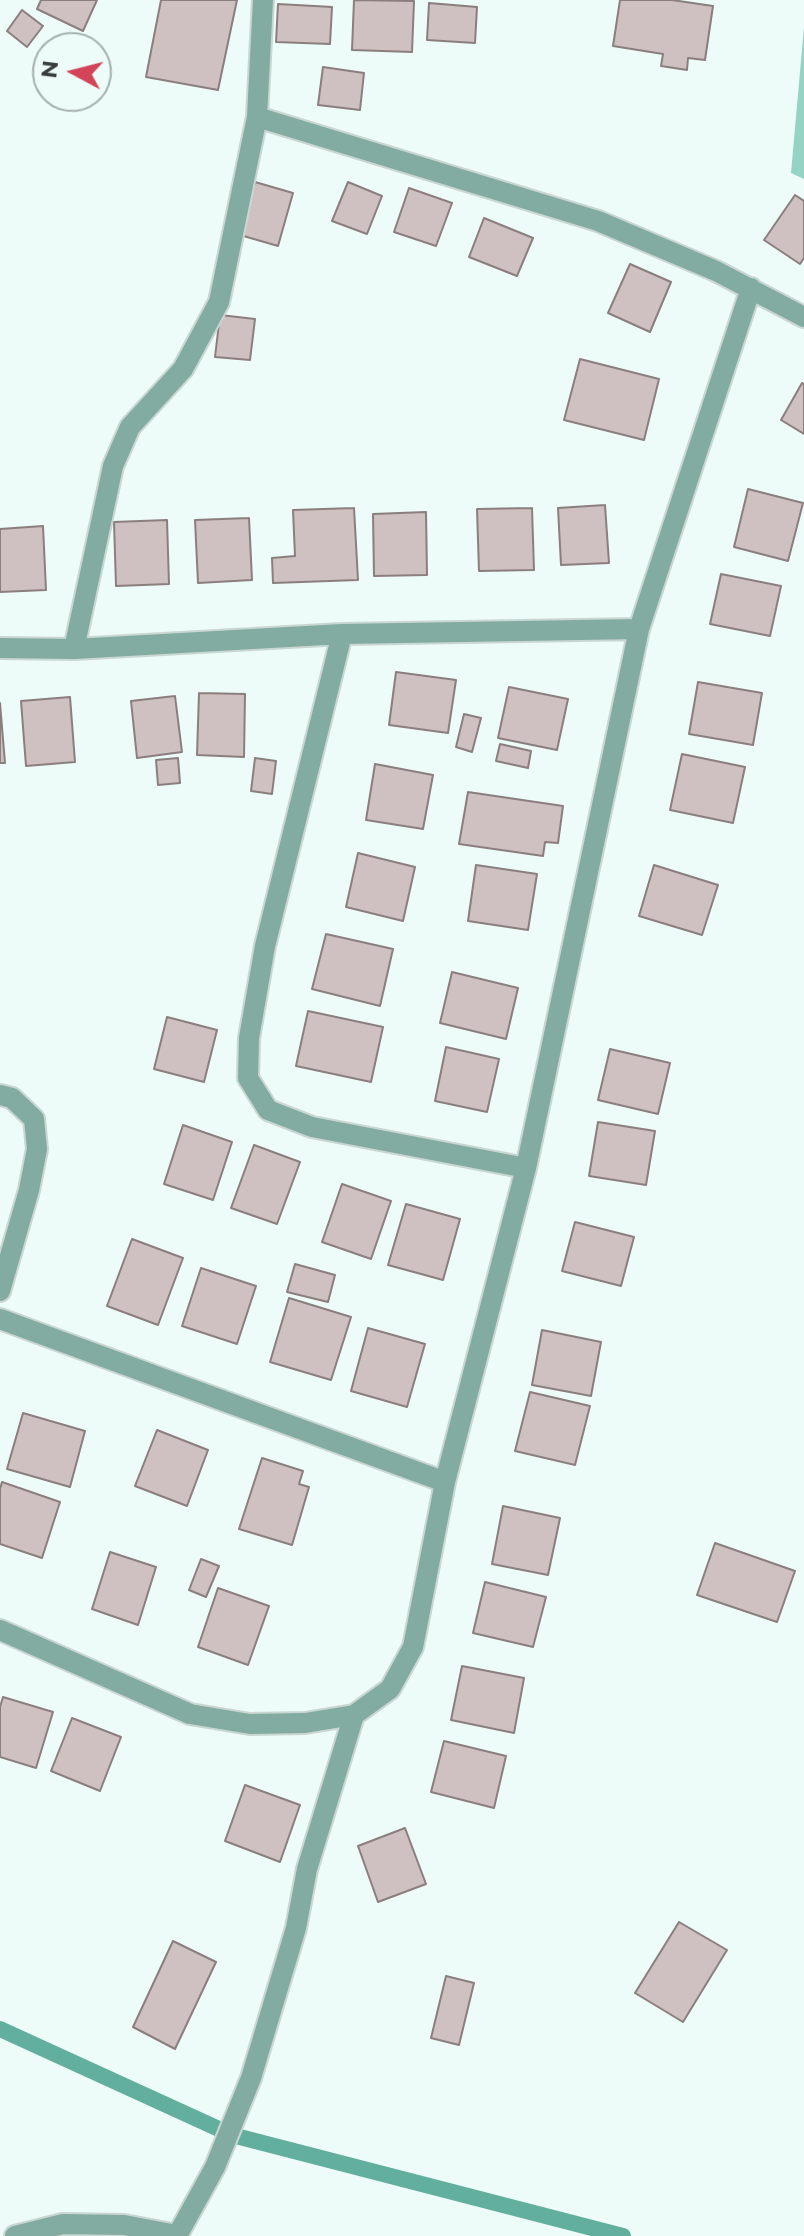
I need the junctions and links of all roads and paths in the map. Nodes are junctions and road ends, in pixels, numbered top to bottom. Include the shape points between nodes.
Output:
1 (263, 0) edge
2 (257, 117) junction
3 (751, 288) junction
4 (804, 317) edge
5 (639, 629) junction
6 (342, 634) junction
7 (0, 648) edge
8 (74, 649) junction
9 (0, 1095) edge
10 (526, 1168) junction
11 (0, 1291) edge
12 (0, 1319) edge
13 (445, 1482) junction
14 (0, 1630) edge
15 (354, 1715) junction
16 (177, 2235) edge
17 (15, 2236) edge

1 - 2 street
2 - 3 street via 598,221
2 - 8 street via 219,302 183,369 130,427 113,466
3 - 4 street
3 - 5 street
5 - 6 street
5 - 10 street
6 - 8 street
6 - 10 street via 265,946 249,1038 248,1078 268,1110 312,1127
7 - 8 street
9 - 11 street via 12,1098 34,1119 37,1149
10 - 13 street
12 - 13 street
13 - 15 street via 413,1647 390,1689
14 - 15 street via 190,1714 250,1724
15 - 16 street via 251,2078 215,2167
16 - 17 street via 124,2225 63,2224

